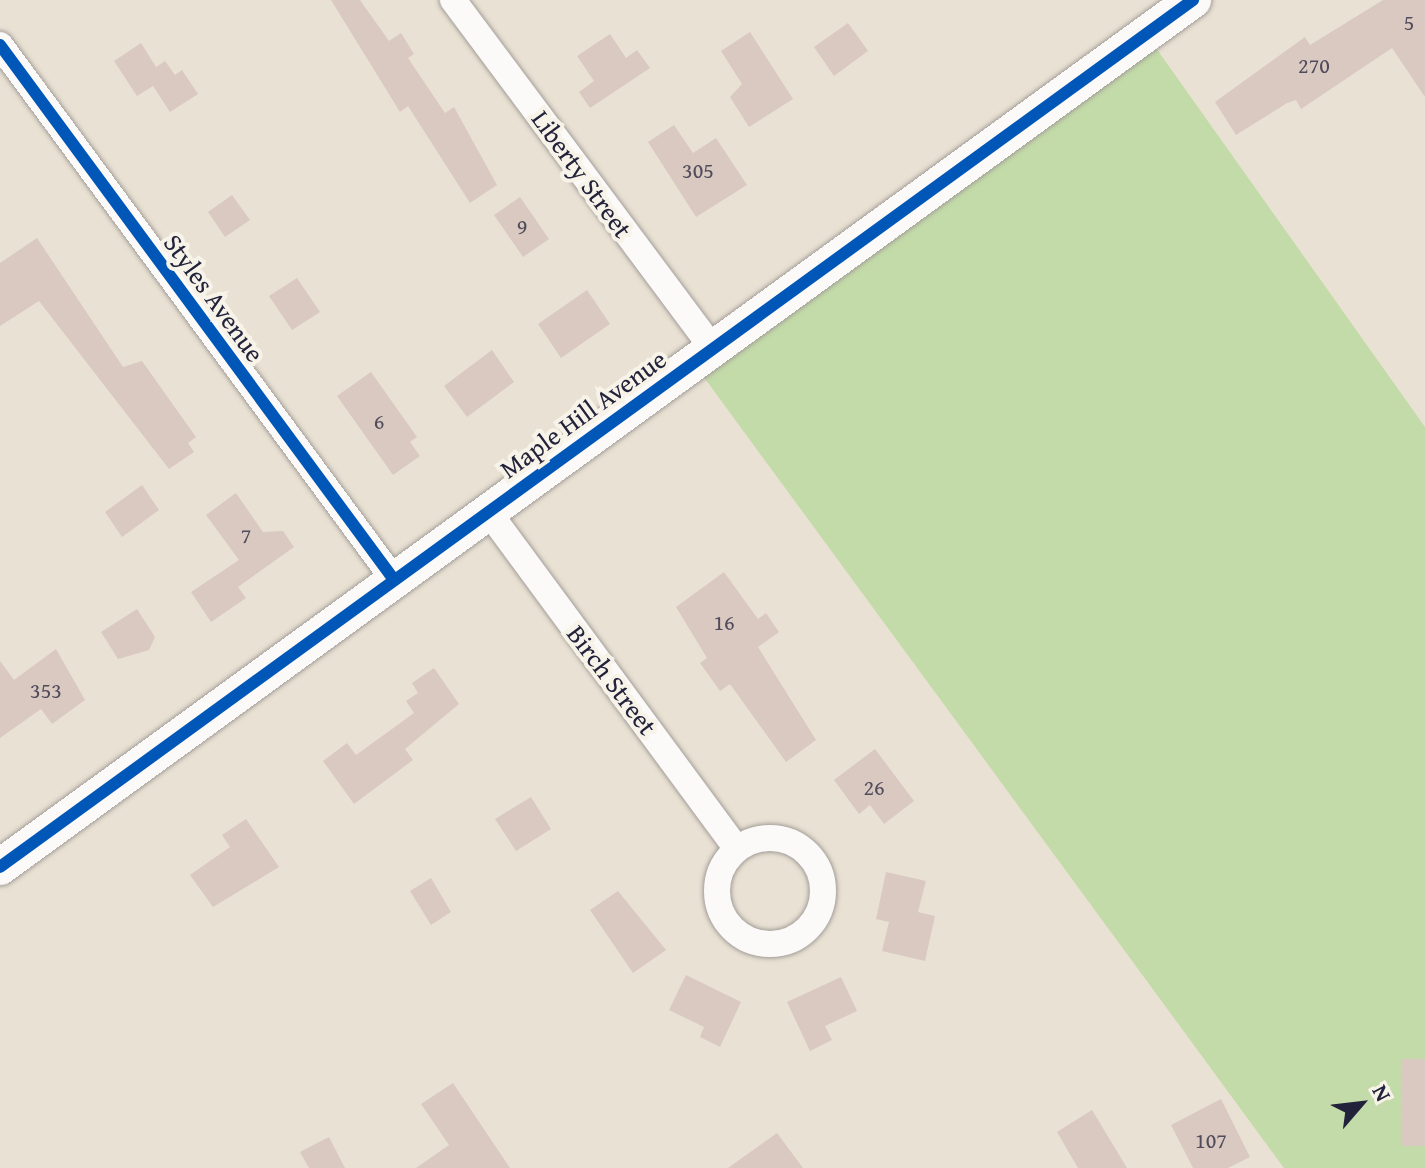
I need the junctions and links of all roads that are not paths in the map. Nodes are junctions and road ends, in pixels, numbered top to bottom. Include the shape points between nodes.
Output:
1 (453, 0) edge
2 (1193, 0) edge
3 (0, 45) edge
4 (712, 348) junction
5 (487, 510) junction
6 (392, 577) junction
7 (737, 849) junction
8 (0, 867) edge

1 - 4 street, Liberty Street
2 - 4 street, Maple Hill Avenue
3 - 6 street, Styles Avenue
4 - 5 street, Maple Hill Avenue
5 - 6 street, Maple Hill Avenue
5 - 7 street, Birch Street
6 - 8 street, Maple Hill Avenue
7 - 7 street via 719,876 728,924 772,944 803,933 823,889 811,859 776,839

